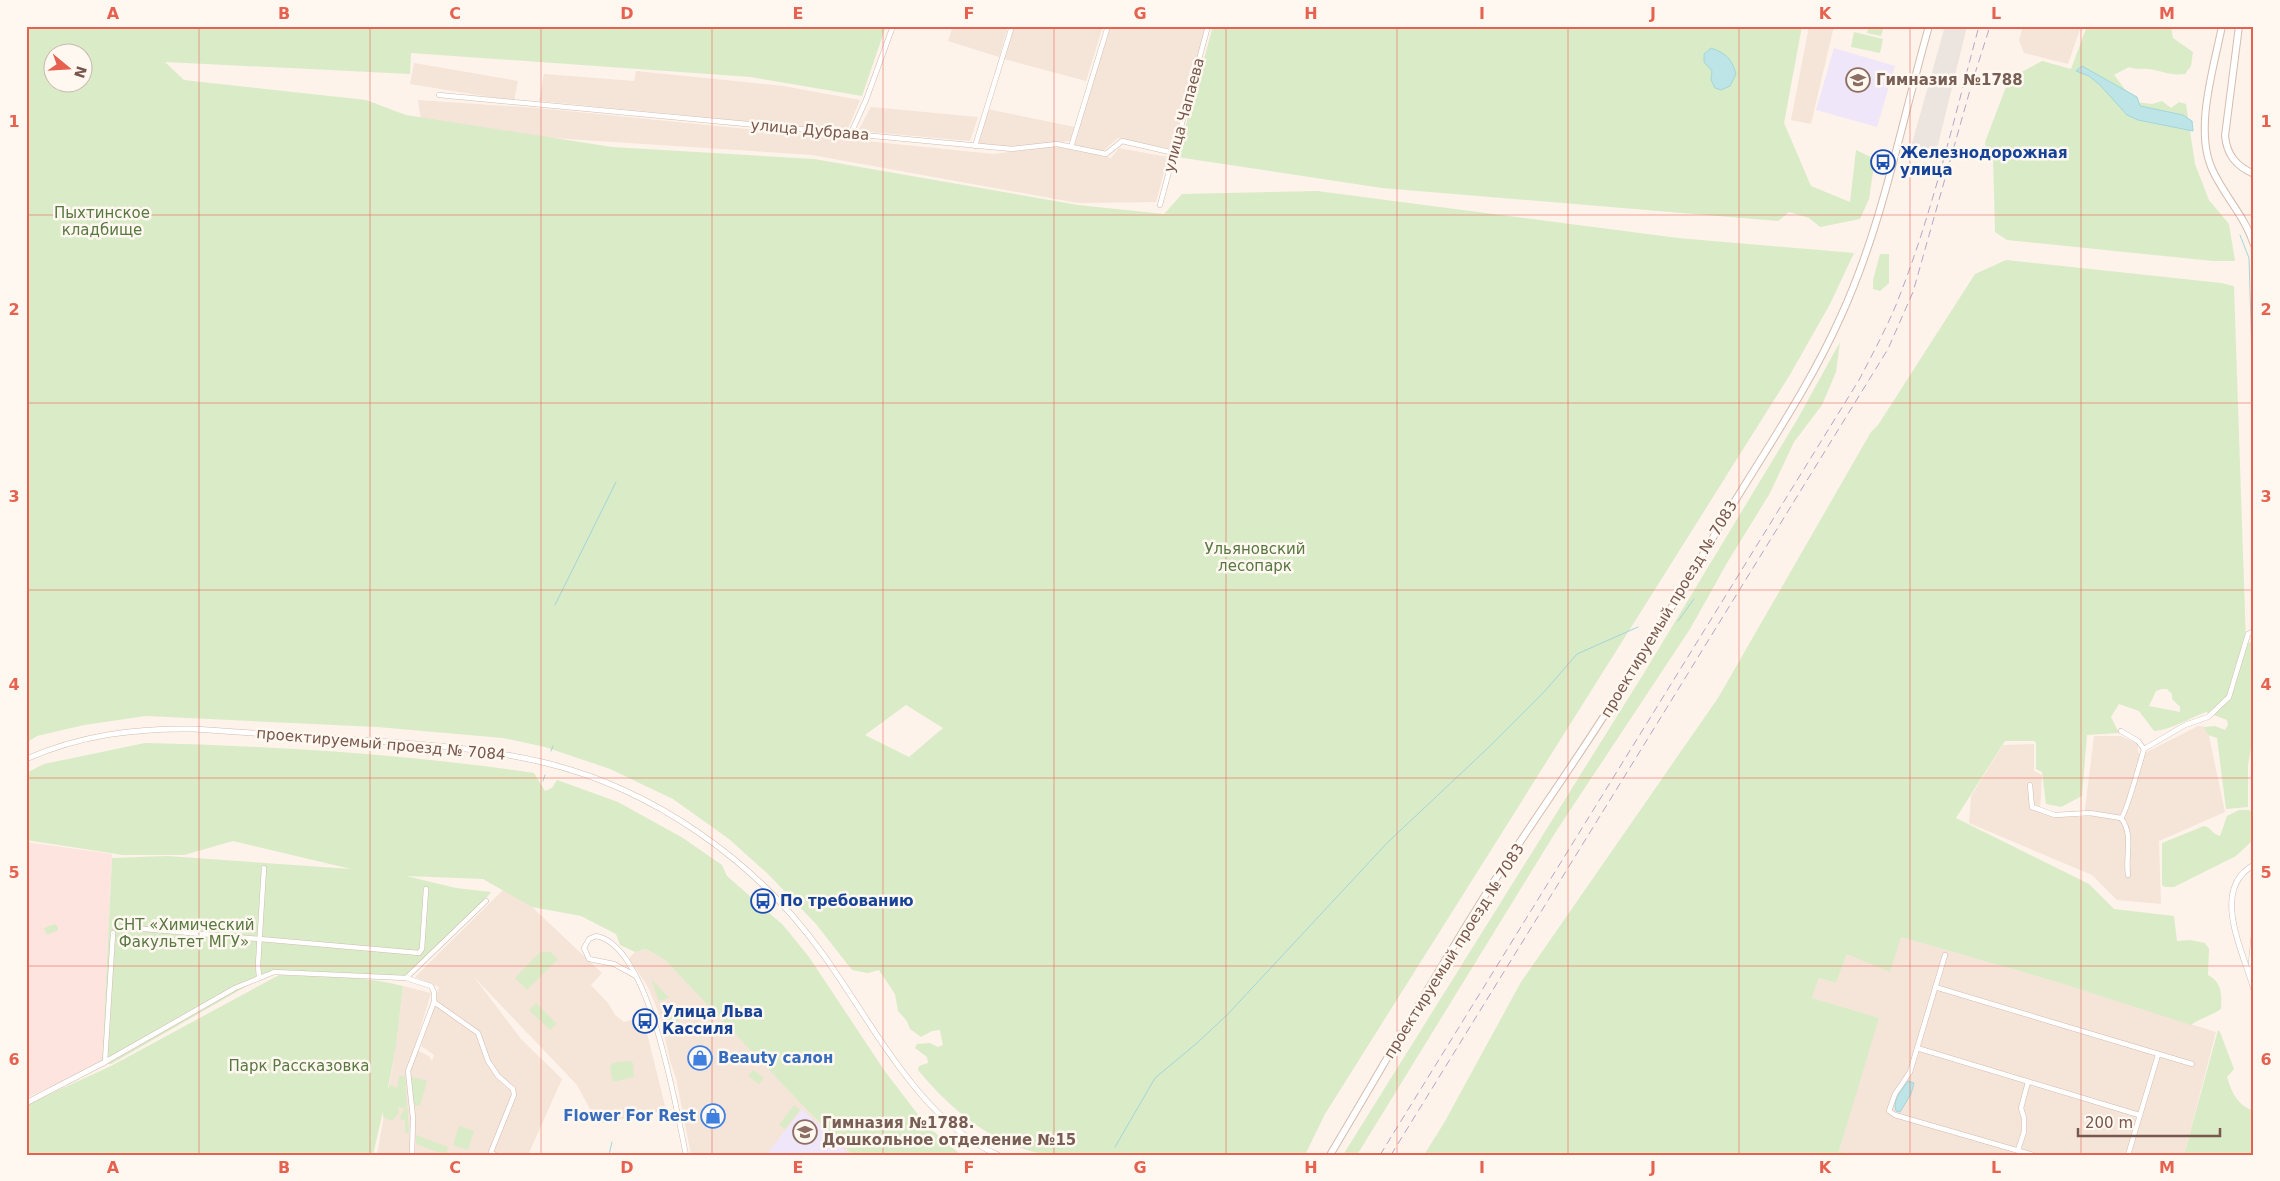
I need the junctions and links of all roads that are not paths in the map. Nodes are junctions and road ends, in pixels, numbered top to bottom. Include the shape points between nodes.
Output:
1 (893, 26) edge
2 (1012, 26) edge
3 (1108, 26) edge
4 (1208, 26) edge
5 (1929, 26) edge
6 (2222, 26) edge
7 (2239, 26) edge
8 (439, 95) dead end
9 (851, 133) junction
10 (975, 146) junction
11 (1072, 147) junction
12 (1174, 152) junction
13 (2254, 174) edge
14 (1160, 205) dead end
15 (2254, 245) edge
16 (2254, 631) edge
17 (2121, 731) dead end
18 (2144, 749) junction
19 (26, 759) edge
20 (2030, 785) dead end
21 (2121, 818) junction
22 (2254, 865) edge
23 (264, 868) dead end
24 (2128, 875) dead end
25 (426, 889) dead end
26 (486, 901) dead end
27 (122, 927) dead end
28 (113, 933) dead end
29 (2254, 933) edge
30 (260, 938) junction
31 (1945, 955) dead end
32 (636, 976) junction
33 (259, 977) junction
34 (406, 978) junction
35 (1935, 987) junction
36 (2253, 988) edge
37 (434, 1002) junction
38 (1917, 1048) junction
39 (2158, 1054) junction
40 (104, 1062) junction
41 (2192, 1064) dead end
42 (2028, 1082) junction
43 (26, 1103) edge
44 (2139, 1116) junction
45 (2010, 1148) junction
46 (2018, 1150) junction
47 (412, 1155) edge
48 (495, 1155) edge
49 (686, 1155) edge
50 (998, 1155) edge
51 (1330, 1155) edge
52 (2008, 1155) edge
53 (2033, 1155) edge
54 (2128, 1155) edge

1 - 9 street
2 - 10 street
3 - 11 street
4 - 12 street, улица Чапаева
5 - 51 main road, проектируемый проезд № 7083 via 1863,264 1800,397 1603,717 1479,904
6 - 15 main road via 2204,138 2213,171 2243,218
7 - 13 main road via 2225,136 2229,154 2239,166
8 - 9 street, улица Дубрава
9 - 10 street, улица Дубрава
10 - 11 street, улица Дубрава via 1012,149 1057,144
11 - 12 street, улица Дубрава via 1106,154 1122,141
12 - 14 street, улица Чапаева
16 - 18 street via 2248,634 2244,644 2229,697 2208,717 2185,725
17 - 18 street via 2138,741
18 - 21 street via 2126,812
19 - 50 street, проектируемый проезд № 7084 via 53,747 95,736 157,729 194,729 480,750 544,762 602,782 670,815 702,836 774,897 822,952 921,1094 962,1135
20 - 21 street via 2032,807 2054,815 2102,814
21 - 24 street via 2130,837 2126,863
22 - 36 street via 2238,878 2232,893 2232,917
23 - 30 street
25 - 30 street via 422,949 419,953
26 - 34 street
27 - 30 street
28 - 40 street
29 - 36 street
30 - 33 street
31 - 35 street
32 - 32 street via 630,964 610,942 596,936 585,944 589,959 614,964
32 - 49 street via 660,1037
33 - 34 street via 274,972
33 - 40 street
34 - 37 street via 431,986
35 - 38 street
35 - 39 street
37 - 47 street via 410,1062
37 - 48 street via 478,1033 488,1061 498,1076 513,1089 514,1095 491,1152
38 - 42 street
38 - 45 street via 1910,1072 1893,1099 1891,1114
39 - 41 street
39 - 44 street
40 - 43 street
42 - 44 street
42 - 46 street via 2021,1108 2024,1132
44 - 54 street
45 - 46 street
45 - 52 street
46 - 53 street

